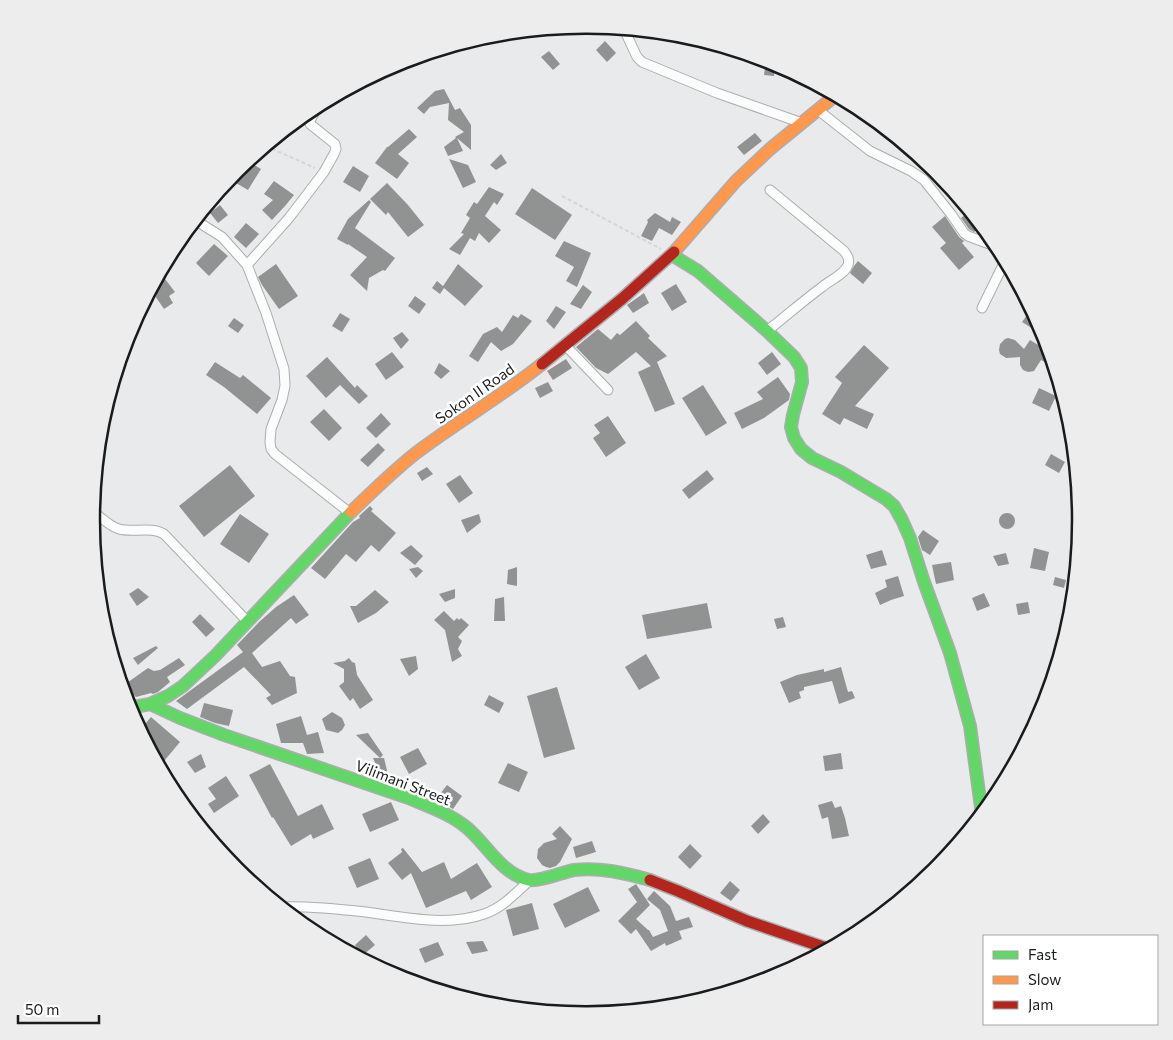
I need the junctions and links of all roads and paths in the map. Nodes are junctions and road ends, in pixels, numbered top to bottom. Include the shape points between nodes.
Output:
1 (627, 36) edge
2 (831, 99) edge
3 (818, 110) junction
4 (311, 120) edge
5 (802, 123) junction
6 (272, 149) edge
7 (324, 172) junction
8 (770, 190) dead end
9 (562, 196) dead end
10 (201, 223) edge
11 (986, 243) edge
12 (672, 254) junction
13 (247, 265) junction
14 (1002, 267) edge
15 (982, 308) dead end
16 (767, 332) junction
17 (565, 345) junction
18 (608, 390) dead end
19 (350, 513) junction
20 (100, 517) edge
21 (248, 622) junction
22 (150, 704) junction
23 (137, 706) edge
24 (981, 804) edge
25 (530, 880) junction
26 (291, 907) edge
27 (821, 946) edge

1 - 5 street via 642,62
2 - 3 street, Sokon II Road
3 - 5 street, Sokon II Road
3 - 11 street via 870,151 924,180 964,233
4 - 7 street via 310,124 336,146
5 - 12 street, Sokon II Road via 736,181
6 - 7 path
7 - 13 street
8 - 16 street via 844,251 849,264
9 - 12 path
10 - 13 street via 222,236
12 - 16 street via 698,271
12 - 17 street, Sokon II Road
13 - 19 street via 284,369 285,386 272,429 271,448
14 - 15 street
16 - 24 street via 801,368 802,382 791,427 801,449 886,499 894,506 906,529 950,653 970,726
17 - 18 street
17 - 19 street, Sokon II Road via 519,382 416,453
19 - 21 street, Sokon II Road
20 - 21 street via 118,529 154,530 164,534
21 - 22 street, Sokon II Road via 182,686
22 - 23 street, Sokon II Road
22 - 25 street, Vilimani Street via 224,735 433,808 465,826 502,864
25 - 26 street via 498,908 451,921
25 - 27 street via 576,870 618,872 646,879 735,916

